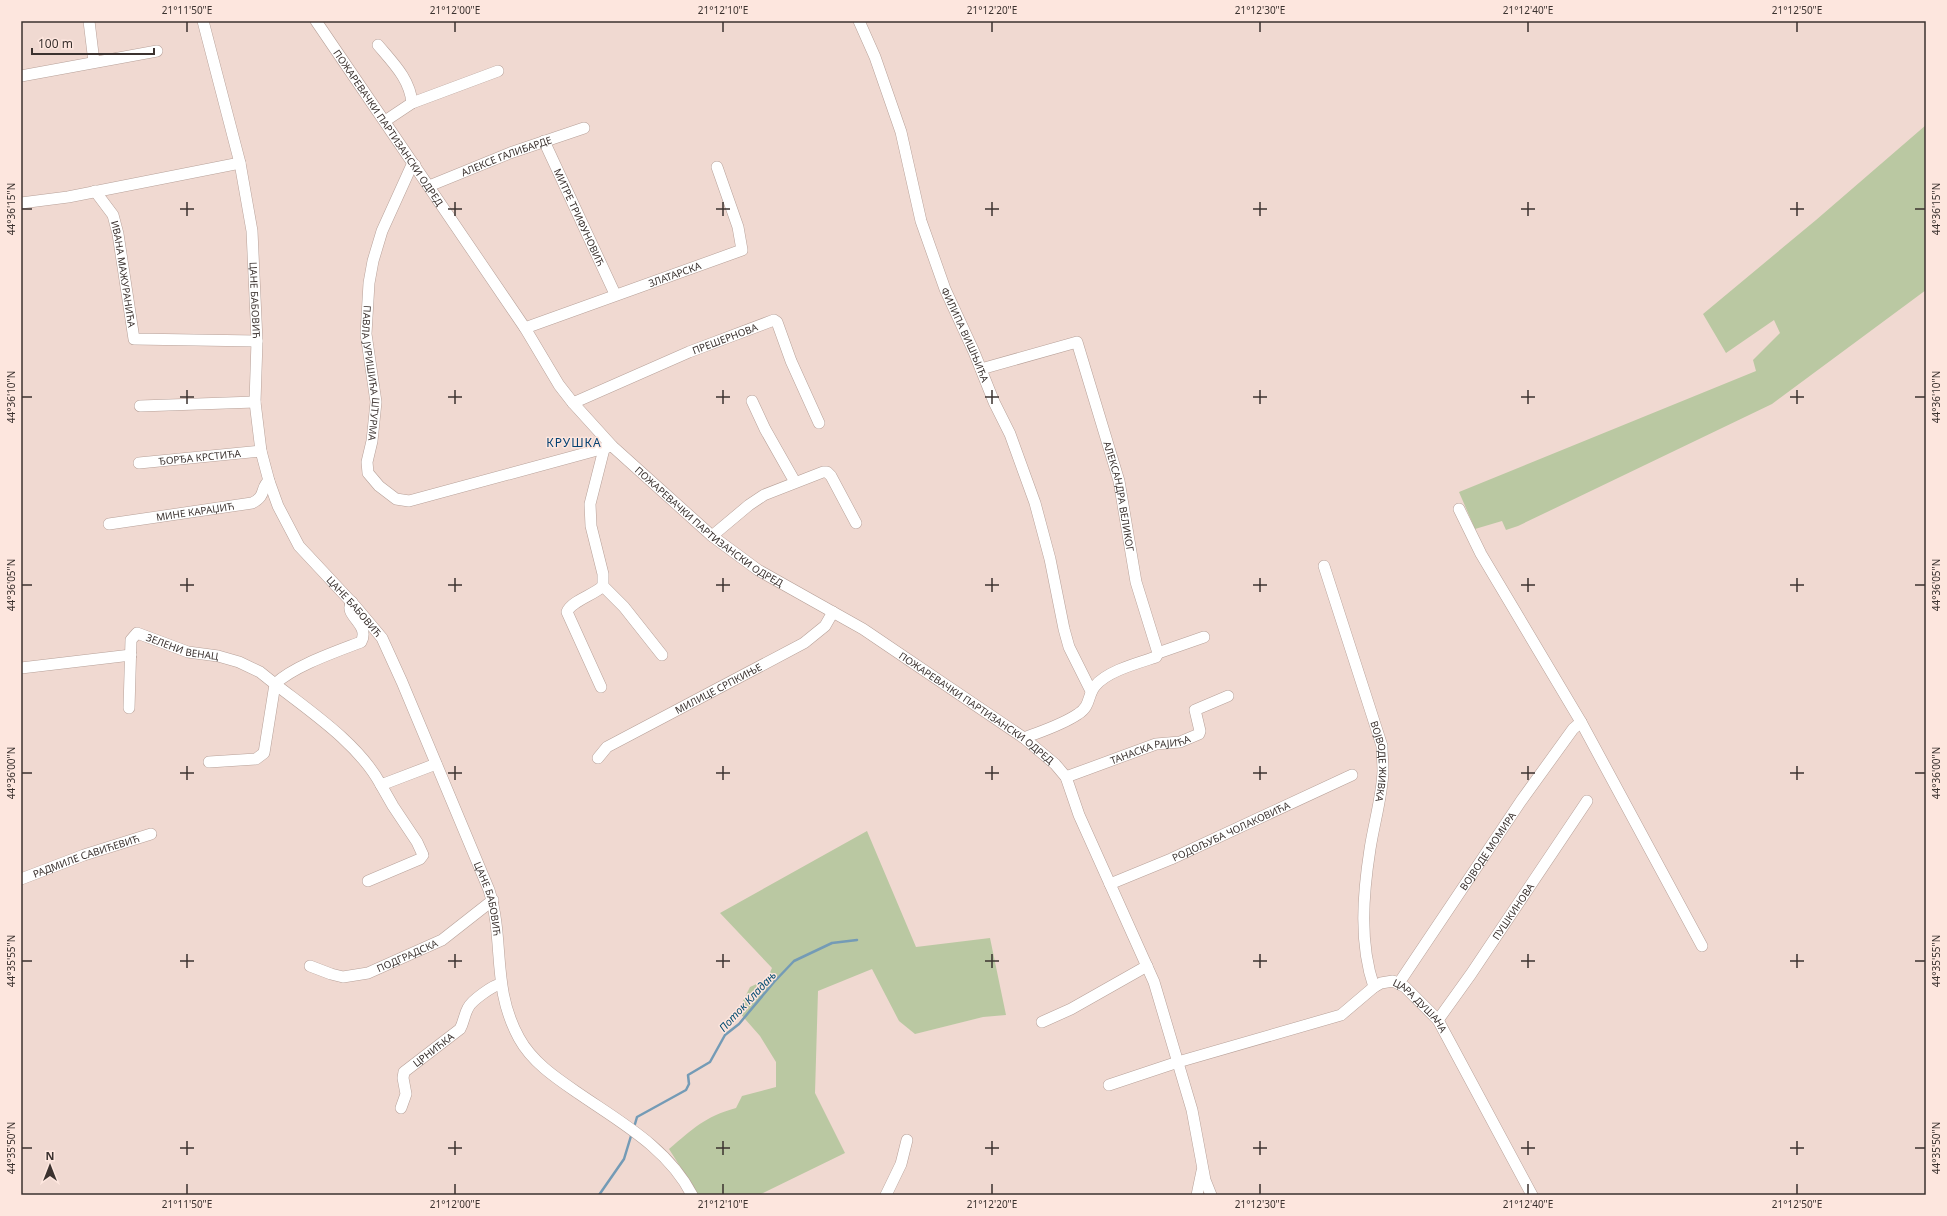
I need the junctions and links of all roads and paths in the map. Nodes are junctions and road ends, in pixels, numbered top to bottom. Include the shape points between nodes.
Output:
1 (89, 21) edge
2 (203, 21) edge
3 (316, 21) edge
4 (859, 21) edge
5 (378, 45) dead end
6 (157, 51) dead end
7 (94, 62) junction
8 (498, 71) dead end
9 (21, 76) edge
10 (412, 103) junction
11 (385, 121) junction
12 (584, 128) dead end
13 (544, 141) junction
14 (240, 163) junction
15 (415, 165) junction
16 (717, 167) dead end
17 (429, 186) junction
18 (96, 190) junction
19 (21, 203) edge
20 (615, 294) junction
21 (525, 328) junction
22 (257, 341) junction
23 (981, 369) junction
24 (752, 401) dead end
25 (255, 402) junction
26 (573, 403) junction
27 (140, 406) dead end
28 (820, 422) dead end
29 (608, 447) junction
30 (261, 450) junction
31 (139, 463) dead end
32 (269, 481) junction
33 (795, 482) junction
34 (1459, 509) dead end
35 (856, 523) dead end
36 (109, 524) dead end
37 (712, 536) junction
38 (1324, 566) dead end
39 (603, 586) junction
40 (352, 602) junction
41 (833, 612) junction
42 (1204, 637) dead end
43 (1158, 653) junction
44 (131, 655) junction
45 (662, 655) dead end
46 (21, 668) edge
47 (275, 684) junction
48 (601, 687) dead end
49 (1091, 691) junction
50 (1228, 696) dead end
51 (129, 708) dead end
52 (1581, 722) junction
53 (1024, 738) junction
54 (598, 758) dead end
55 (209, 762) dead end
56 (436, 764) junction
57 (1352, 775) dead end
58 (1066, 777) junction
59 (382, 785) junction
60 (1587, 801) dead end
61 (151, 834) dead end
62 (21, 879) edge
63 (368, 881) dead end
64 (1110, 884) junction
65 (493, 900) junction
66 (1702, 946) dead end
67 (310, 966) dead end
68 (1147, 966) junction
69 (1399, 983) junction
70 (501, 984) junction
71 (1374, 987) junction
72 (1438, 1020) junction
73 (1042, 1022) dead end
74 (1178, 1062) junction
75 (1110, 1085) dead end
76 (401, 1108) dead end
77 (908, 1140) dead end
78 (1203, 1168) junction
79 (692, 1195) edge
80 (886, 1195) edge
81 (1197, 1195) edge
82 (1211, 1195) edge
83 (1532, 1195) edge

1 - 7 street
2 - 14 street, ЦАНЕ БАБОВИЋ
3 - 11 street, ПОЖАРЕВАЧКИ ПАРТИЗАНСКИ ОДРЕД
4 - 23 street, ФИЛИПА ВИШЊИЋА via 875,57 901,132 921,222 945,290
5 - 10 street via 403,75 410,88
6 - 7 street
7 - 9 street
8 - 10 street
10 - 11 street
11 - 15 street, ПОЖАРЕВАЧКИ ПАРТИЗАНСКИ ОДРЕД
12 - 13 street, АЛЕКСЕ ГАЛИБАРДЕ
13 - 17 street, АЛЕКСЕ ГАЛИБАРДЕ
13 - 20 street, МИТРЕ ТРИФУНОВИЋ
14 - 18 street
14 - 22 street, ЦАНЕ БАБОВИЋ via 252,231
15 - 17 street, ПОЖАРЕВАЧКИ ПАРТИЗАНСКИ ОДРЕД
15 - 29 street, ПАВЛА ЈУРИШИЋА ШТУРМА via 411,167 382,230 369,283 366,334 376,402 372,441 366,462 372,480 396,499 409,501
16 - 20 street, ЗЛАТАРСКА via 738,227 742,250
17 - 21 street, ПОЖАРЕВАЧКИ ПАРТИЗАНСКИ ОДРЕД
18 - 19 street via 68,197
18 - 22 street, ИВАНА МАЖУРАНИЋА via 110,210 118,234 134,339
20 - 21 street, ЗЛАТАРСКА
21 - 26 street, ПОЖАРЕВАЧКИ ПАРТИЗАНСКИ ОДРЕД via 559,385
22 - 25 street, ЦАНЕ БАБОВИЋ
23 - 43 street, АЛЕКСАНДРА ВЕЛИКОГ via 1077,342 1119,481 1136,582
23 - 49 street, ФИЛИПА ВИШЊИЋА via 1010,434 1035,503 1050,559 1064,629
24 - 33 street
25 - 27 street
25 - 30 street, ЦАНЕ БАБОВИЋ
26 - 28 street, ПРЕШЕРНОВА via 689,352 774,320
26 - 29 street, ПОЖАРЕВАЧКИ ПАРТИЗАНСКИ ОДРЕД
29 - 37 street, ПОЖАРЕВАЧКИ ПАРТИЗАНСКИ ОДРЕД
29 - 39 street via 590,504 591,526 603,574
30 - 31 street, ЂОРЂА КРСТИЋА
30 - 32 street, ЦАНЕ БАБОВИЋ
32 - 36 street, МИНЕ КАРАЏИЋ via 264,485 261,497 252,503
32 - 40 street, ЦАНЕ БАБОВИЋ via 278,506 299,546
33 - 35 street via 827,472
33 - 37 street via 764,495
34 - 52 street via 1481,554
37 - 41 street, ПОЖАРЕВАЧКИ ПАРТИЗАНСКИ ОДРЕД via 758,570
38 - 71 street, ВОЈВОДЕ ЖИВКА via 1382,746 1383,771 1370,850 1364,915 1368,970
39 - 45 street via 624,607
39 - 48 street via 570,606 567,612
40 - 47 street via 349,606 350,611 363,630 360,642 283,677
40 - 56 street, ЦАНЕ БАБОВИЋ via 382,638
41 - 53 street, ПОЖАРЕВАЧКИ ПАРТИЗАНСКИ ОДРЕД via 863,629
41 - 54 street, МИЛИЦЕ СРПКИЊЕ via 825,626 804,644 607,747
42 - 43 street
43 - 49 street via 1156,657 1114,672 1096,684
44 - 46 street
44 - 47 street, ЗЕЛЕНИ ВЕНАЦ via 132,638 139,633 188,652 239,662 260,672
44 - 51 street, ЗЕЛЕНИ ВЕНАЦ
47 - 55 street via 265,750 262,755 256,759
47 - 59 street, ЗЕЛЕНИ ВЕНАЦ via 366,761
49 - 53 street via 1089,703 1079,714
50 - 58 street, ТАНАСКА РАЈИЋА via 1195,710 1199,734 1180,742 1156,744
52 - 66 street
52 - 69 street, ВОЈВОДЕ МОМИРА via 1573,728 1522,801
53 - 58 street, ПОЖАРЕВАЧКИ ПАРТИЗАНСКИ ОДРЕД via 1055,764
56 - 59 street
56 - 65 street, ЦАНЕ БАБОВИЋ
57 - 64 street, РОДОЉУБА ЧОЛАКОВИЋА via 1171,859
58 - 64 street, ПОЖАРЕВАЧКИ ПАРТИЗАНСКИ ОДРЕД via 1079,815
59 - 63 street, ЗЕЛЕНИ ВЕНАЦ via 423,855 420,859
60 - 72 street, ПУШКИНОВА via 1472,974
61 - 62 street, РАДМИЛЕ САВИЋЕВИЋ via 84,855
64 - 68 street, ПОЖАРЕВАЧКИ ПАРТИЗАНСКИ ОДРЕД
65 - 67 street, ПОДГРАДСКА via 442,940 368,973 343,976
65 - 70 street, ЦАНЕ БАБОВИЋ
68 - 73 street via 1071,1010
68 - 74 street, ПОЖАРЕВАЧКИ ПАРТИЗАНСКИ ОДРЕД
69 - 71 street, ЦАРА ДУШАНА via 1393,981
69 - 72 street, ЦАРА ДУШАНА via 1416,996
70 - 76 street, ЦРНИЋКА via 475,1000 468,1008 460,1029 404,1072 406,1094
70 - 79 street, ЦАНЕ БАБОВИЋ via 507,1012 527,1050 544,1068 636,1133 676,1168
71 - 74 street, ЦАРА ДУШАНА via 1341,1015
72 - 83 street, ЦАРА ДУШАНА
74 - 75 street
74 - 78 street, ПОЖАРЕВАЧКИ ПАРТИЗАНСКИ ОДРЕД via 1192,1110
77 - 80 street via 901,1164
78 - 81 street
78 - 82 street, ПОЖАРЕВАЧКИ ПАРТИЗАНСКИ ОДРЕД

